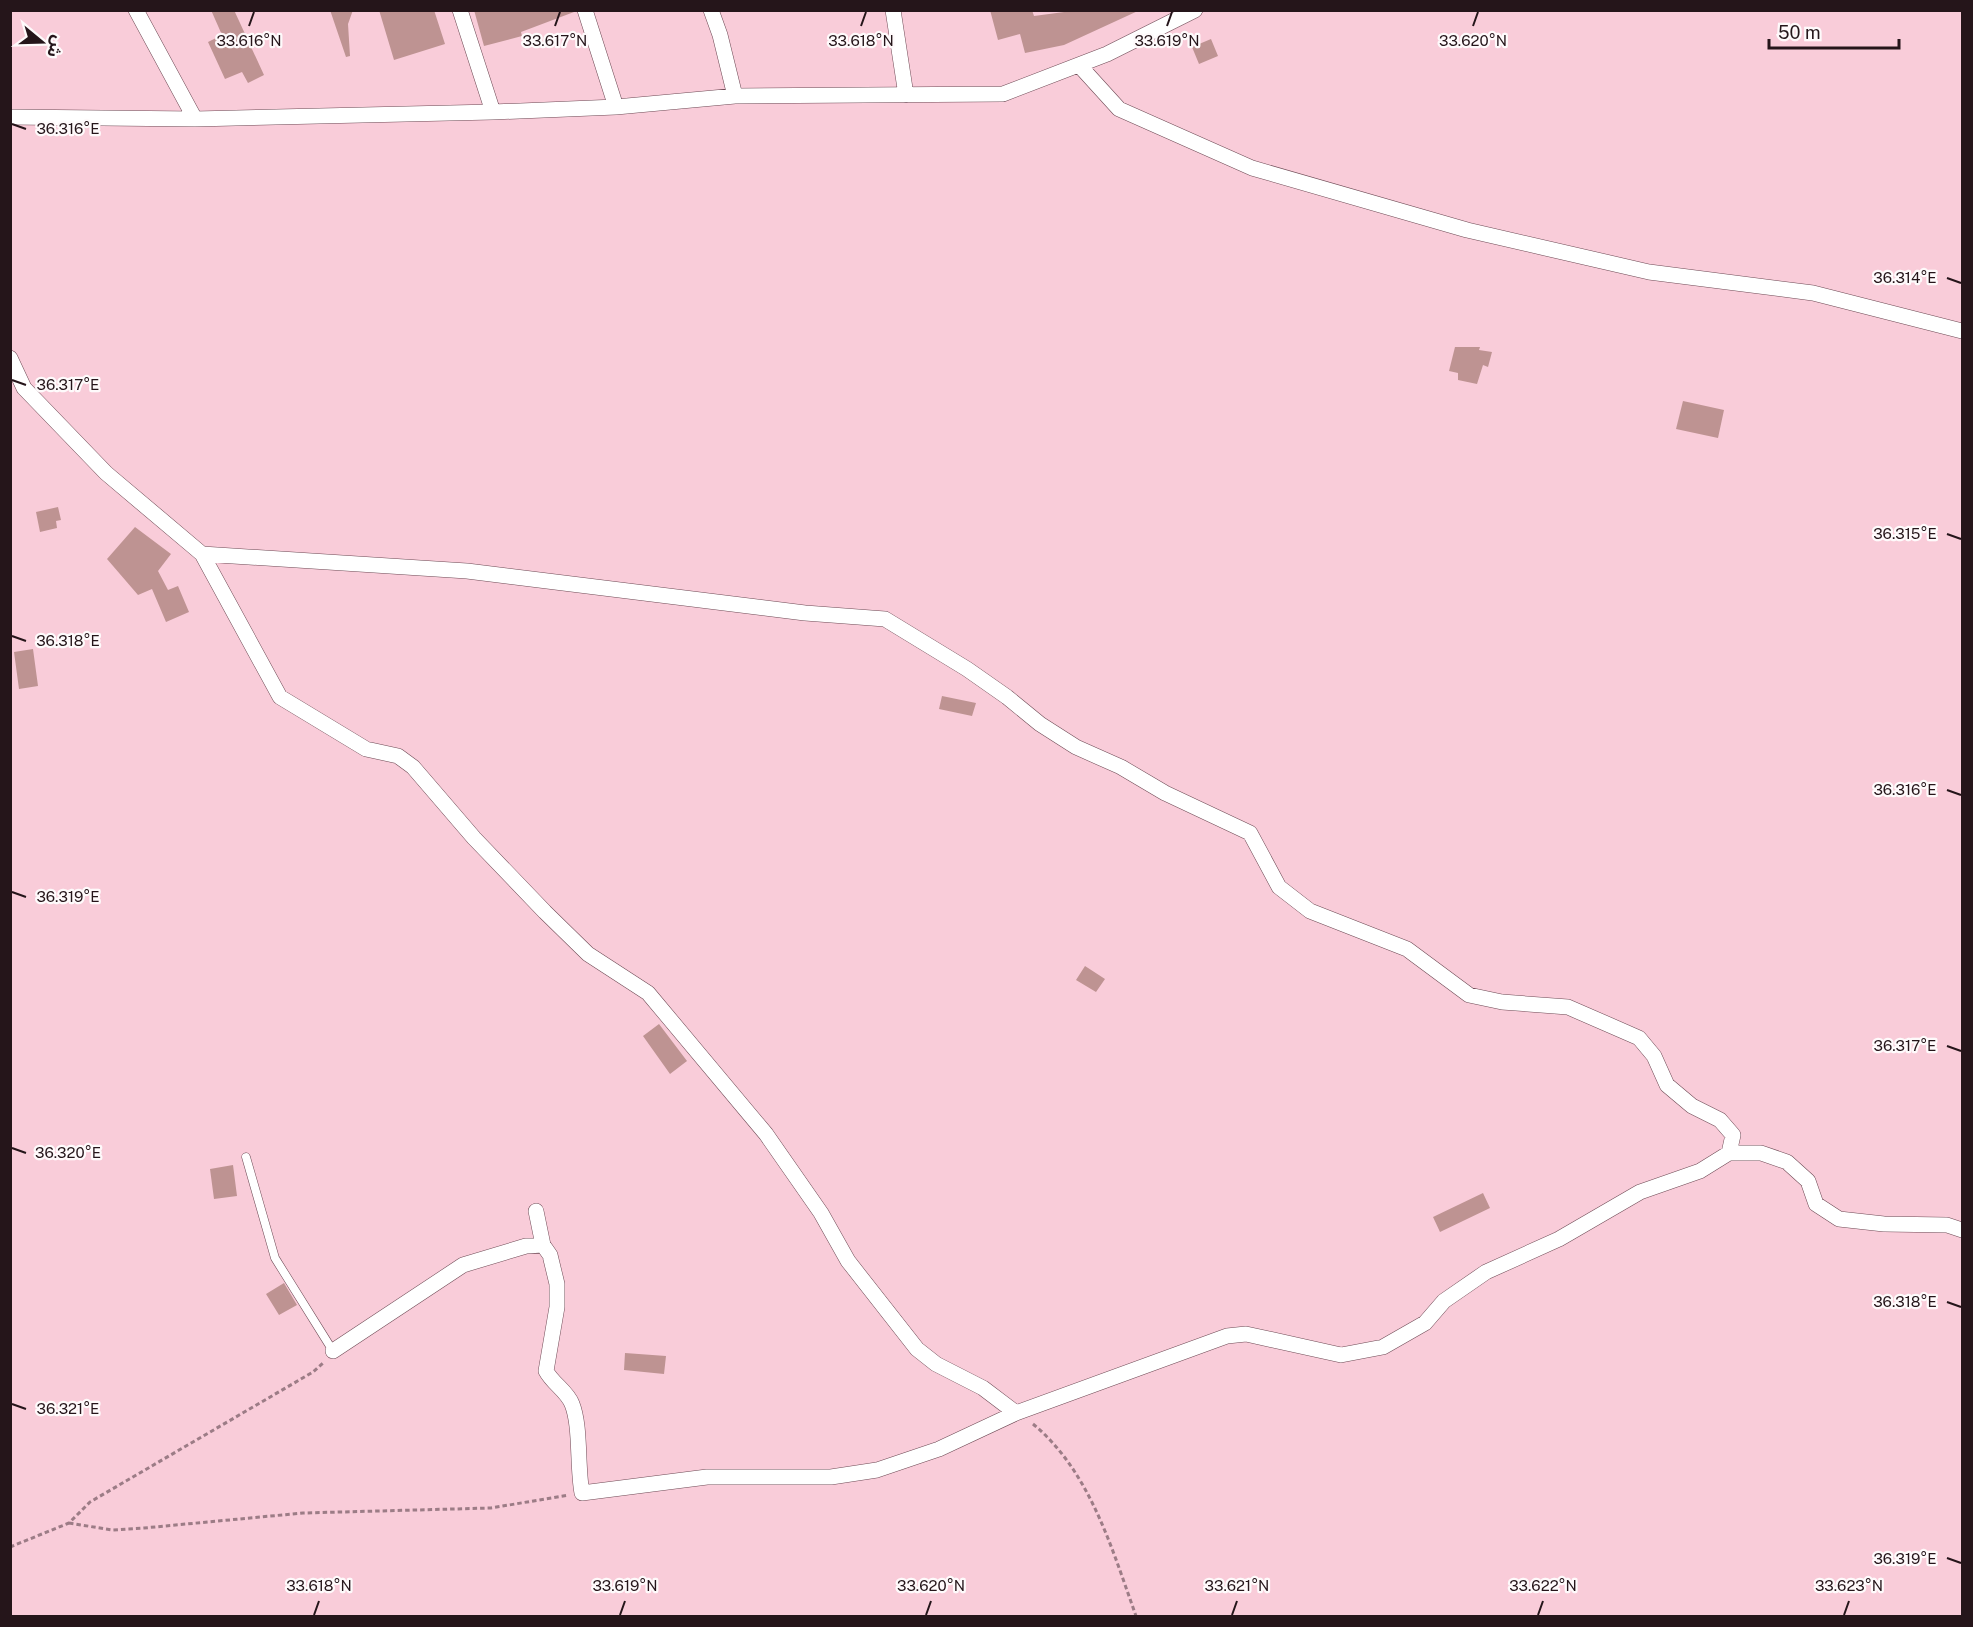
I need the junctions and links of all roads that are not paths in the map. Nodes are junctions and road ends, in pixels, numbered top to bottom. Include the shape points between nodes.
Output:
1 (136, 10) edge
2 (460, 10) edge
3 (585, 10) edge
4 (711, 10) edge
5 (893, 10) edge
6 (1195, 10) edge
7 (1079, 65) junction
8 (906, 95) junction
9 (735, 96) junction
10 (616, 107) junction
11 (493, 112) junction
12 (10, 117) edge
13 (195, 119) junction
14 (1962, 331) edge
15 (10, 358) edge
16 (202, 554) junction
17 (1729, 1153) junction
18 (246, 1157) dead end
19 (536, 1211) dead end
20 (1962, 1230) edge
21 (543, 1245) junction
22 (333, 1351) joint
23 (1016, 1413) junction

1 - 13 street
2 - 11 street
3 - 10 street
4 - 9 street
5 - 8 street
6 - 7 street
7 - 8 street via 1003,94
7 - 14 street via 1119,109 1252,168 1467,230 1649,272 1813,293
8 - 9 street
9 - 10 street
10 - 11 street
11 - 13 street
12 - 13 street
15 - 16 street via 24,388 106,473
16 - 17 street via 467,571 805,613 885,619 967,669 1076,747 1250,833 1279,887 1310,911 1407,949 1469,995 1568,1008 1639,1038 1654,1056 1666,1084 1692,1106 1720,1120 1732,1135
16 - 23 street via 280,697 366,748 398,756 413,767 474,838 588,954 648,993 766,1134 849,1261 917,1349 936,1364 983,1388
17 - 20 street via 1761,1153 1787,1162 1808,1181 1816,1204 1839,1219 1947,1225
17 - 23 street via 1700,1171 1640,1192 1559,1239 1486,1272 1444,1301 1425,1323 1383,1347 1341,1355 1246,1334 1227,1336
18 - 22 lane via 275,1258
19 - 21 street
21 - 22 street via 526,1246 464,1265
21 - 23 street via 550,1255 557,1307 546,1371 573,1407 582,1493 707,1477 831,1478 877,1470 939,1449

